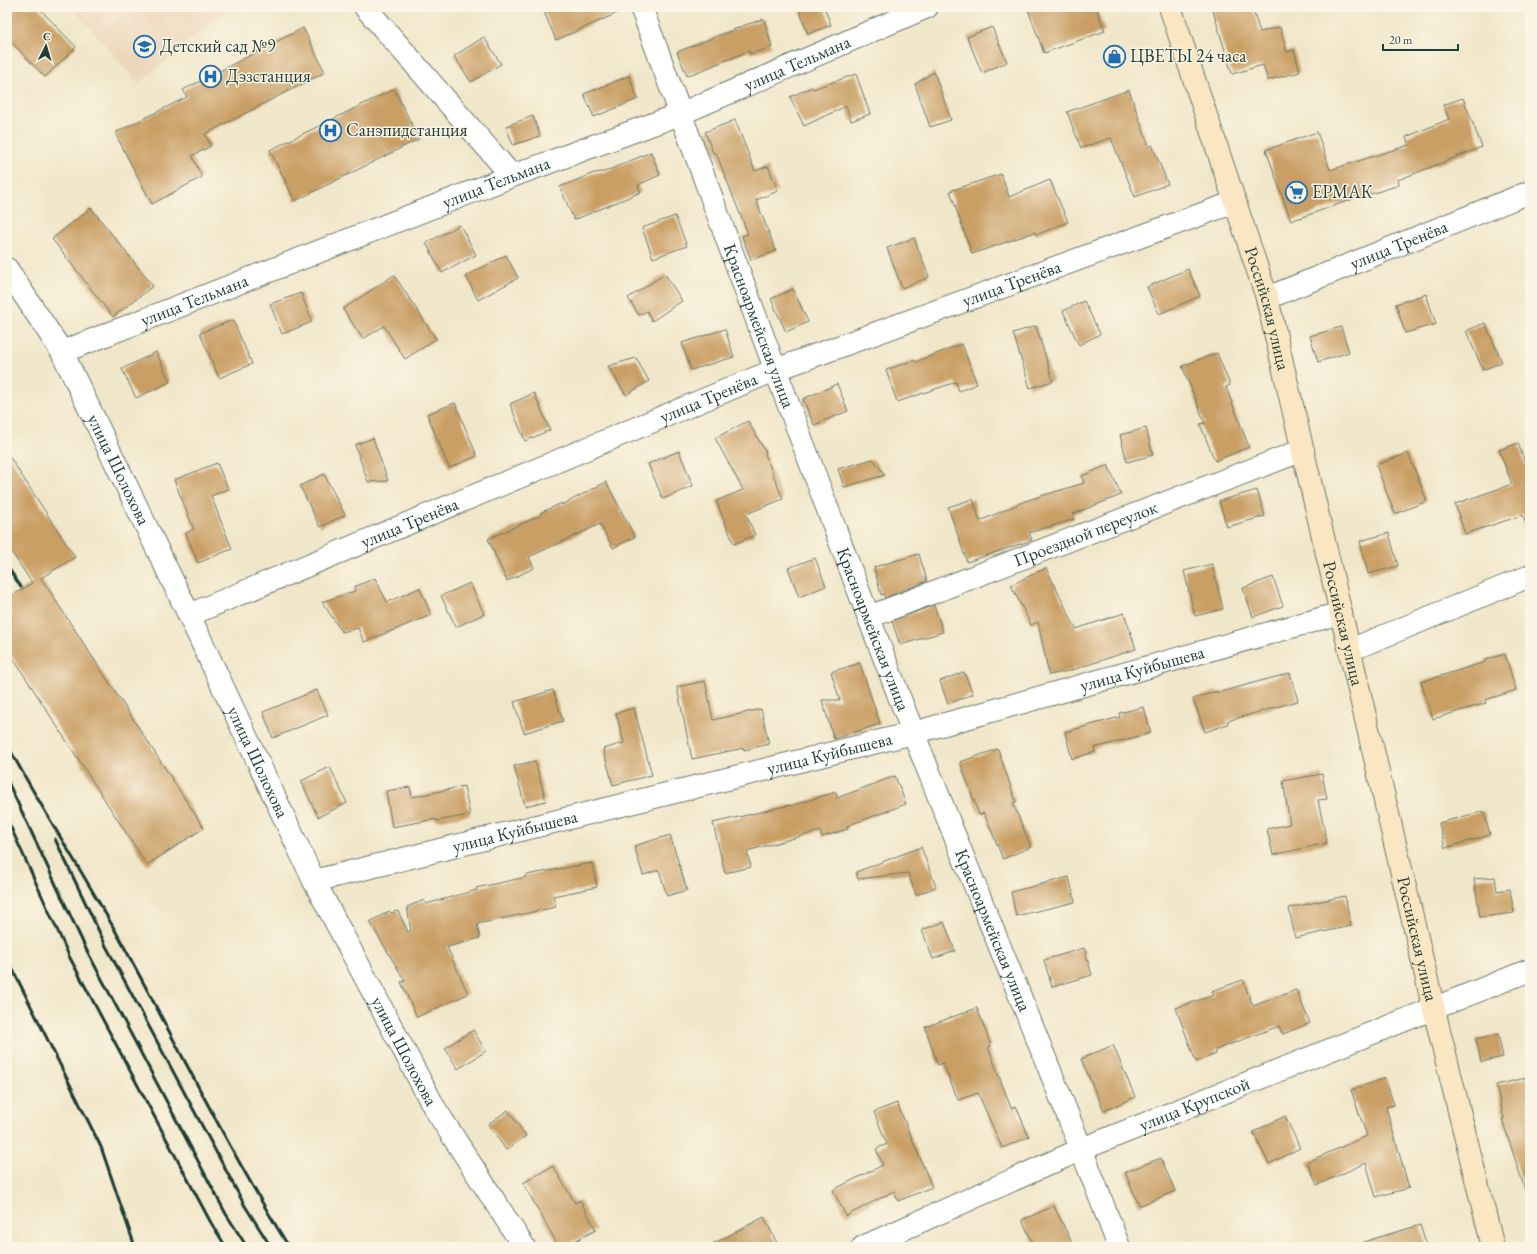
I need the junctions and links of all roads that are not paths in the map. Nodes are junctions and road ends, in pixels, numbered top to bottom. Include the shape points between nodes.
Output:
1 (365, 7) edge
2 (641, 7) edge
3 (927, 7) edge
4 (1170, 7) edge
5 (680, 114) junction
6 (512, 176) junction
7 (1530, 192) edge
8 (1235, 202) junction
9 (7, 269) edge
10 (1267, 298) junction
11 (62, 352) junction
12 (775, 370) junction
13 (1303, 450) junction
14 (1530, 576) edge
15 (1341, 613) junction
16 (189, 615) junction
17 (869, 618) junction
18 (1350, 650) junction
19 (914, 733) junction
20 (314, 881) junction
21 (1530, 970) edge
22 (1434, 1010) junction
23 (1082, 1149) junction
24 (524, 1247) edge
25 (863, 1247) edge
26 (1119, 1247) edge
27 (1494, 1247) edge

1 - 6 street
2 - 5 street, Красноармейская улица
3 - 5 street, улица Тельмана
4 - 8 main road, Российская улица
5 - 6 street, улица Тельмана
5 - 12 street, Красноармейская улица
6 - 11 street, улица Тельмана
7 - 10 street, улица Тренёва
8 - 10 main road, Российская улица
8 - 12 street, улица Тренёва
9 - 11 street, улица Шолохова
10 - 13 main road, Российская улица
11 - 16 street, улица Шолохова
12 - 16 street, улица Тренёва
12 - 17 street, Красноармейская улица
13 - 15 main road, Российская улица
13 - 17 street, Проездной переулок
14 - 18 street
15 - 18 main road, Российская улица
15 - 19 street, улица Куйбышева
16 - 20 street, улица Шолохова
17 - 19 street, Красноармейская улица
18 - 22 main road, Российская улица
19 - 20 street, улица Куйбышева
19 - 23 street, Красноармейская улица
20 - 24 street, улица Шолохова via 434,1107
21 - 22 street, улица Крупской
22 - 23 street, улица Крупской
22 - 27 main road, Российская улица
23 - 25 street, улица Крупской
23 - 26 street, Красноармейская улица

